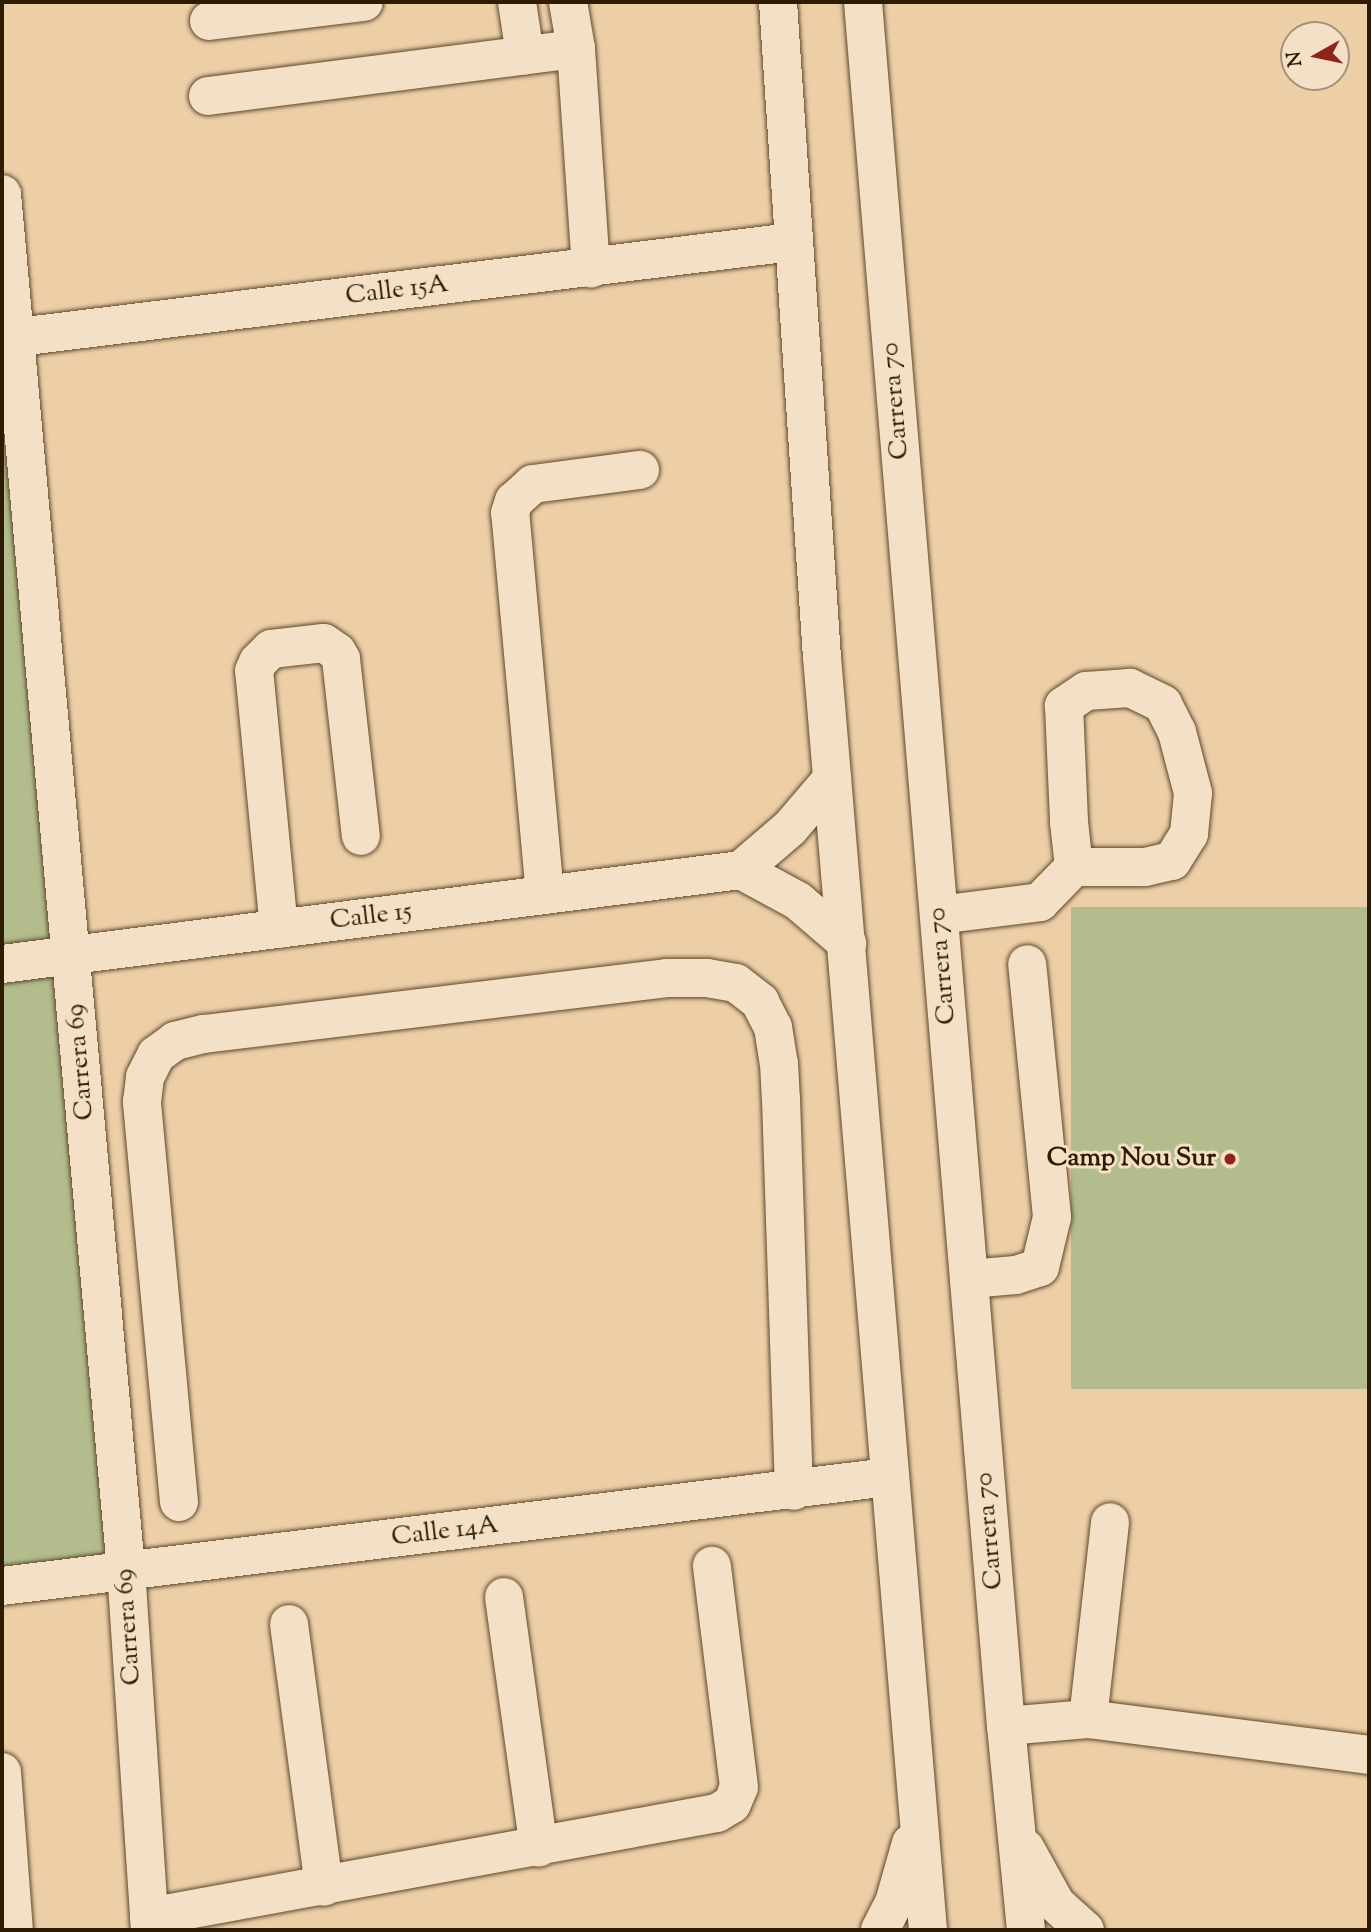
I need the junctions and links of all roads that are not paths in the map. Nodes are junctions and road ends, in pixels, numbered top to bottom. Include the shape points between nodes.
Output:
1 (364, 2) edge
2 (517, 2) edge
3 (568, 2) edge
4 (778, 2) edge
5 (863, 2) edge
6 (209, 22) dead end
7 (576, 49) junction
8 (525, 55) junction
9 (208, 96) dead end
10 (2, 194) edge
11 (792, 242) junction
12 (591, 268) junction
13 (8, 338) edge
14 (640, 470) dead end
15 (832, 779) junction
16 (361, 836) dead end
17 (1074, 867) junction
18 (741, 870) junction
19 (545, 895) junction
20 (939, 915) junction
21 (279, 929) junction
22 (847, 943) junction
23 (71, 955) junction
24 (2, 964) edge
25 (1027, 964) dead end
26 (969, 1279) junction
27 (888, 1477) junction
28 (794, 1491) junction
29 (179, 1502) dead end
30 (1110, 1522) dead end
31 (712, 1566) dead end
32 (126, 1569) junction
33 (2, 1586) edge
34 (504, 1597) dead end
35 (289, 1624) dead end
36 (1088, 1719) junction
37 (1006, 1726) junction
38 (1369, 1755) edge
39 (2, 1772) edge
40 (1013, 1807) junction
41 (916, 1810) junction
42 (539, 1848) junction
43 (324, 1887) junction
44 (150, 1924) edge
45 (14, 1930) edge
46 (880, 1930) edge
47 (928, 1930) edge
48 (1026, 1930) edge
49 (1085, 1930) edge

1 - 6 street
2 - 8 street
3 - 7 street
4 - 11 street
5 - 20 street, Carrera 70
7 - 8 street
7 - 12 street
8 - 9 street
10 - 13 street, Carrera 69
11 - 12 street, Calle 15A
11 - 15 street
12 - 13 street, Calle 15A
13 - 23 street, Carrera 69
14 - 19 street via 533,484 514,501 510,513
15 - 18 street via 790,828
15 - 22 street
16 - 21 street via 341,659 324,643 271,649 254,671
17 - 17 street via 1064,706 1086,691 1130,688 1163,704 1177,733 1193,793 1189,834 1172,861 1145,867
17 - 20 street via 1040,902
18 - 19 street, Calle 15
18 - 22 street via 798,901
19 - 21 street, Calle 15
20 - 26 street, Carrera 70
21 - 23 street, Calle 15
22 - 27 street
23 - 24 street, Calle 15
23 - 32 street, Carrera 69
25 - 26 street via 1052,1217 1040,1267 1016,1275
26 - 37 street, Carrera 70
27 - 28 street, Calle 14A
27 - 41 street
28 - 29 street via 781,1099 772,1027 760,1002 736,983 667,978 204,1034 175,1041 156,1055 145,1077 142,1102
28 - 32 street, Calle 14A
30 - 36 street
31 - 42 street via 738,1766 739,1787 732,1804 701,1818
32 - 33 street, Calle 14A
32 - 44 street, Carrera 69
34 - 42 street
35 - 43 street
36 - 37 street
36 - 38 street
37 - 40 street, Carrera 70
39 - 45 street
40 - 48 street, Carrera 70
40 - 49 street via 1028,1858 1056,1903
41 - 46 street via 908,1858
41 - 47 street
42 - 43 street
43 - 44 street

